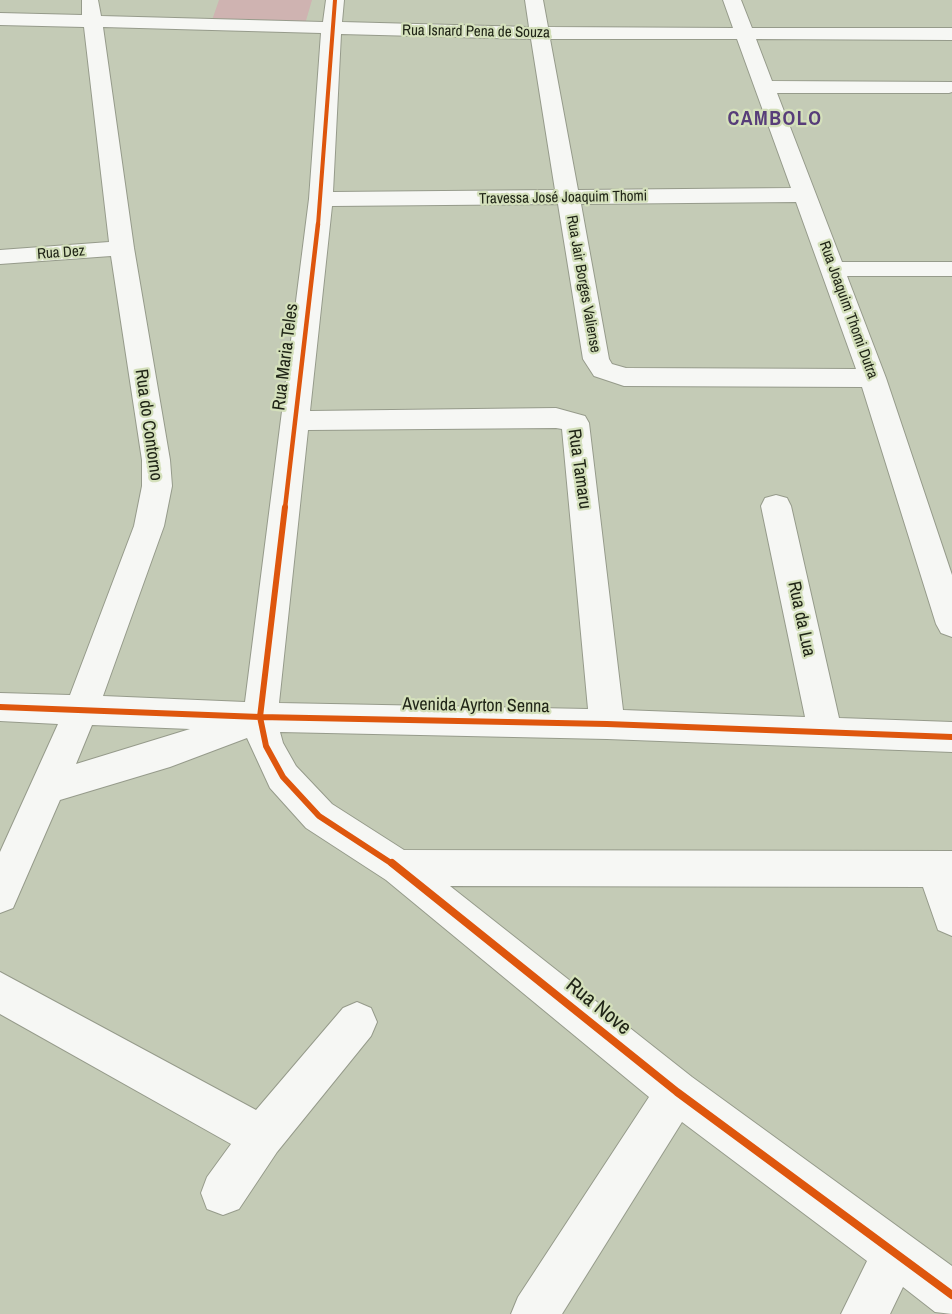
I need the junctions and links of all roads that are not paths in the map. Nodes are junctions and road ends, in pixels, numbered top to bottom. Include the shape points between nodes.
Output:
1 (89, 0) edge
2 (335, 0) edge
3 (534, 0) edge
4 (732, 0) edge
5 (0, 19) edge
6 (93, 22) junction
7 (331, 30) junction
8 (539, 33) junction
9 (742, 33) junction
10 (952, 33) edge
11 (763, 87) junction
12 (949, 87) dead end
13 (806, 195) junction
14 (568, 198) junction
15 (321, 199) junction
16 (122, 248) junction
17 (0, 257) edge
18 (833, 269) junction
19 (952, 269) edge
20 (873, 378) junction
21 (293, 421) junction
22 (776, 507) dead end
23 (952, 624) edge
24 (0, 707) edge
25 (81, 711) junction
26 (260, 717) junction
27 (607, 724) junction
28 (825, 732) junction
29 (952, 737) edge
30 (49, 787) junction
31 (15, 828) edge
32 (399, 868) junction
33 (944, 869) edge
34 (0, 895) edge
35 (952, 917) edge
36 (0, 992) edge
37 (357, 1022) dead end
38 (677, 1092) junction
39 (262, 1137) junction
40 (223, 1193) dead end
41 (896, 1253) junction
42 (952, 1295) edge
43 (535, 1314) edge
44 (865, 1314) edge

1 - 6 street, Rua do Contorno
2 - 7 street, Rua Maria Teles
3 - 8 street, Rua Jair Borges Valiense
4 - 9 street, Rua Joaquim Thomi Dutra
5 - 6 street, Rua Isnard Pena de Souza
6 - 7 street, Rua Isnard Pena de Souza via 203,17
6 - 16 street, Rua do Contorno
7 - 8 street, Rua Isnard Pena de Souza
7 - 15 street, Rua Maria Teles
8 - 9 street, Rua Isnard Pena de Souza
8 - 14 street, Rua Jair Borges Valiense
9 - 10 street, Rua Isnard Pena de Souza
9 - 11 street, Rua Joaquim Thomi Dutra
11 - 12 street
11 - 13 street, Rua Joaquim Thomi Dutra
13 - 14 street, Travessa José Joaquim Thomi
13 - 18 street, Rua Joaquim Thomi Dutra
14 - 15 street, Travessa José Joaquim Thomi
14 - 20 street, Rua Jair Borges Valiense via 596,359 603,370 624,377
15 - 21 street, Rua Maria Teles
16 - 17 street, Rua Dez
16 - 25 street, Rua do Contorno via 157,486 149,526
18 - 19 street
18 - 20 street, Rua Joaquim Thomi Dutra
20 - 23 street, Rua Joaquim Thomi Dutra
21 - 26 street, Rua Maria Teles
21 - 27 street, Rua Tamaru via 556,418 575,423
22 - 28 street, Rua da Lua
24 - 25 street, Avenida Ayrton Senna
25 - 26 street, Avenida Ayrton Senna
25 - 30 street, Rua do Contorno
26 - 27 street, Avenida Ayrton Senna
26 - 30 street via 170,752
26 - 32 street, Rua Nove via 267,746 297,794 319,816
27 - 28 street, Avenida Ayrton Senna
28 - 29 street, Avenida Ayrton Senna
30 - 31 street, Rua do Contorno
31 - 34 street, Rua do Contorno
32 - 33 street
32 - 38 street, Rua Nove
33 - 35 street
36 - 39 street
37 - 39 street
38 - 41 street, Rua Nove
38 - 43 street
39 - 40 street
41 - 42 street, Rua Nove
41 - 44 street

